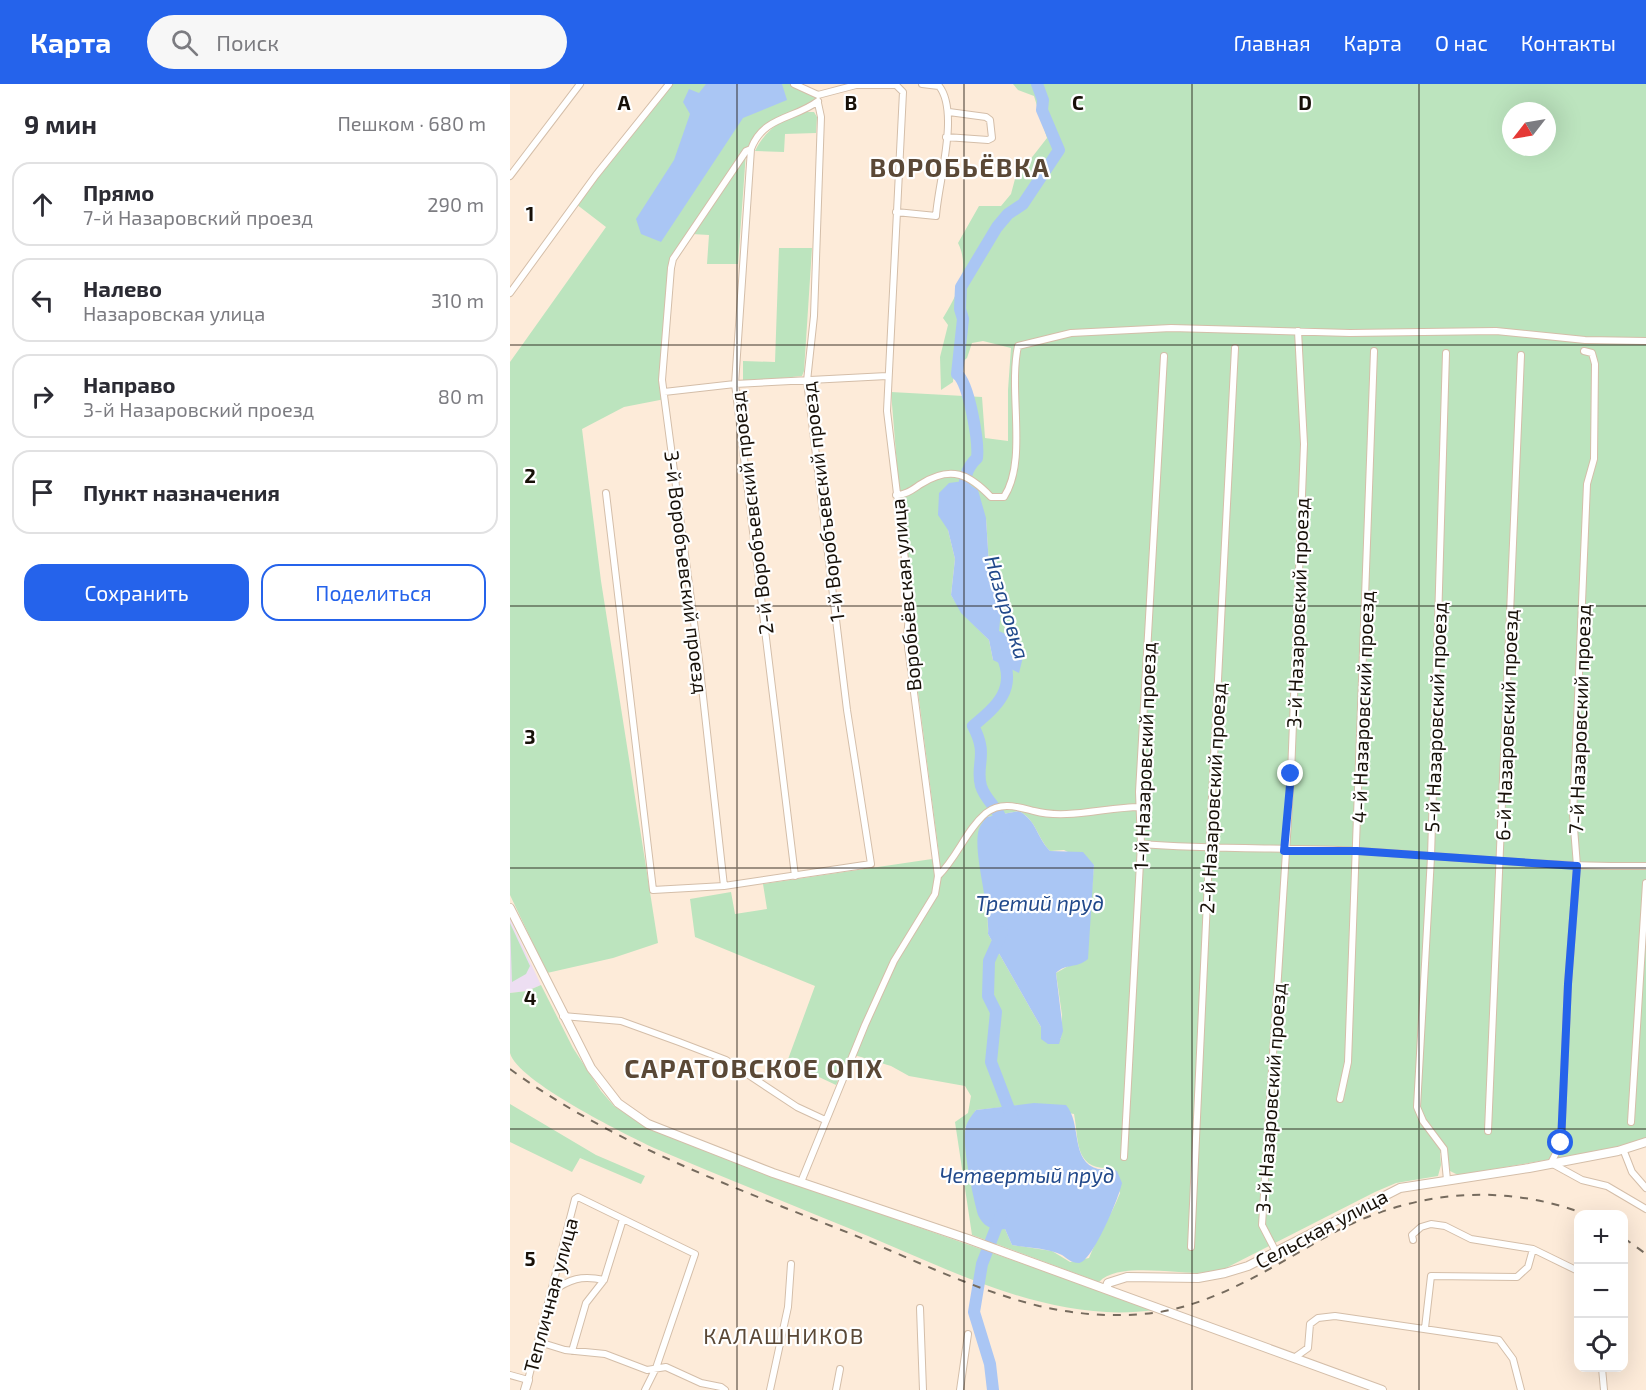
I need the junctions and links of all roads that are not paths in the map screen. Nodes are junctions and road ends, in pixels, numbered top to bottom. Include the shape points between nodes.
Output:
1 (580, 84) edge
2 (669, 84) edge
3 (794, 84) edge
4 (922, 84) edge
5 (900, 86) edge
6 (818, 95) junction
7 (818, 103) junction
8 (949, 112) junction
9 (946, 137) junction
10 (751, 149) junction
11 (510, 176) edge
12 (897, 212) junction
13 (510, 293) edge
14 (1298, 331) junction
15 (1646, 341) edge
16 (1235, 348) dead end
17 (1374, 351) dead end
18 (1584, 351) dead end
19 (1446, 353) dead end
20 (1521, 355) dead end
21 (1164, 356) dead end
22 (887, 376) junction
23 (807, 381) junction
24 (735, 384) junction
25 (664, 392) junction
26 (606, 493) dead end
27 (896, 495) junction
28 (1140, 807) junction
29 (1141, 844) junction
30 (1209, 849) junction
31 (1284, 851) junction
32 (1357, 851) junction
33 (1431, 857) junction
34 (1500, 863) junction
35 (1577, 866) junction
36 (1646, 866) edge
37 (795, 876) junction
38 (938, 876) junction
39 (1646, 883) edge
40 (724, 886) junction
41 (510, 908) edge
42 (563, 1016) junction
43 (1340, 1099) dead end
44 (825, 1120) junction
45 (1631, 1122) dead end
46 (1488, 1131) dead end
47 (1646, 1142) edge
48 (1623, 1149) junction
49 (1124, 1156) dead end
50 (1551, 1163) junction
51 (1447, 1180) junction
52 (801, 1182) junction
53 (1646, 1188) edge
54 (1646, 1209) edge
55 (623, 1219) junction
56 (1413, 1239) dead end
57 (1191, 1247) dead end
58 (1275, 1250) junction
59 (1533, 1250) junction
60 (791, 1264) dead end
61 (1574, 1269) edge
62 (604, 1280) junction
63 (1106, 1289) junction
64 (551, 1292) junction
65 (920, 1308) dead end
66 (1425, 1328) junction
67 (968, 1334) dead end
68 (539, 1342) junction
69 (572, 1351) junction
70 (1294, 1358) junction
71 (656, 1368) junction
72 (840, 1369) dead end
73 (1602, 1372) edge
74 (510, 1376) edge
75 (528, 1380) junction
76 (525, 1390) edge
77 (645, 1390) edge
78 (725, 1390) edge
79 (770, 1390) edge
80 (836, 1390) edge
81 (923, 1390) edge
82 (960, 1390) edge
83 (1382, 1390) edge
84 (1521, 1390) edge
85 (1604, 1390) edge

1 - 11 street
2 - 13 street via 596,175
3 - 6 street
4 - 8 street via 939,86
5 - 6 street, Воробьёвская улица via 856,85
5 - 12 street, Воробьёвская улица via 903,97
6 - 7 street, 1-й Воробъевский проезд
7 - 10 street via 770,125 756,135
7 - 23 street, 1-й Воробъевский проезд via 821,117 814,316
8 - 9 street
8 - 9 street via 986,117 990,120 992,138
9 - 12 street via 936,216
10 - 24 street, 2-й Воробъевский проезд
10 - 25 street, 3-й Воробъевский проезд via 673,259
12 - 22 street, Воробьёвская улица
14 - 15 street via 1496,332
14 - 27 street via 1170,328 1071,333 1018,346 1013,391 1015,461 1011,485 1004,497 991,497 975,480 953,473 929,479 904,495
14 - 31 street, 3-й Назаровский проезд via 1304,444 1291,774
16 - 30 street, 2-й Назаровский проезд
17 - 32 street, 4-й Назаровский проезд
18 - 35 street, 7-й Назаровский проезд via 1592,353 1595,364 1594,459 1587,484 1573,803
19 - 33 street, 5-й Назаровский проезд
20 - 34 street, 6-й Назаровский проезд
21 - 28 street, 1-й Назаровский проезд
22 - 23 street
22 - 27 street, Воробьёвская улица
23 - 24 street
23 - 37 street, 1-й Воробъевский проезд via 847,710 871,864
24 - 25 street
24 - 37 street, 2-й Воробъевский проезд
25 - 40 street, 3-й Воробъевский проезд
26 - 40 street via 653,890
27 - 38 street, Воробьёвская улица via 910,601 907,639
28 - 29 street, 1-й Назаровский проезд
28 - 38 street via 1058,813 1013,804 995,808 978,822
29 - 30 street
29 - 49 street, 1-й Назаровский проезд
30 - 31 street
30 - 57 street, 2-й Назаровский проезд
31 - 32 street
31 - 58 street, 3-й Назаровский проезд via 1262,1225
32 - 33 street
32 - 43 street, 4-й Назаровский проезд via 1348,1062
33 - 34 street
33 - 51 street, 5-й Назаровский проезд via 1418,1107 1423,1121 1444,1149
34 - 35 street
34 - 46 street, 6-й Назаровский проезд
35 - 36 street
35 - 50 street, 7-й Назаровский проезд via 1561,1143
37 - 40 street
38 - 44 street, Воробьёвская улица via 935,894 894,962
39 - 45 street
41 - 42 street
42 - 44 street via 621,1021 726,1060 797,1107
42 - 52 street via 591,1068 633,1115 661,1130
44 - 52 street, Воробьёвская улица
47 - 48 street, Сельская улица
48 - 50 street, Сельская улица
48 - 53 street via 1632,1172
50 - 51 street, Сельская улица
50 - 54 street via 1582,1180 1607,1186
51 - 58 street, Сельская улица via 1400,1188
52 - 63 street
55 - 62 street
55 - 64 street, Тепличная улица via 575,1199
55 - 71 street via 695,1254
56 - 59 street via 1412,1235 1421,1227 1431,1224 1445,1226 1471,1239
58 - 63 street, Сельская улица via 1248,1266 1225,1273 1198,1278 1127,1277 1108,1283
59 - 61 street
59 - 66 street via 1528,1267 1517,1277 1431,1276
60 - 79 street via 788,1307
62 - 64 street via 575,1278
62 - 69 street via 586,1304
63 - 70 street
64 - 68 street, Тепличная улица
65 - 81 street
66 - 70 street via 1335,1316 1318,1318 1310,1324 1308,1348
66 - 84 street via 1499,1340 1513,1359
67 - 82 street
68 - 69 street
68 - 75 street, Тепличная улица
69 - 71 street via 606,1354 647,1370
70 - 83 street
71 - 77 street
71 - 78 street via 666,1366
72 - 80 street
73 - 85 street
74 - 75 street
75 - 76 street, Тепличная улица

